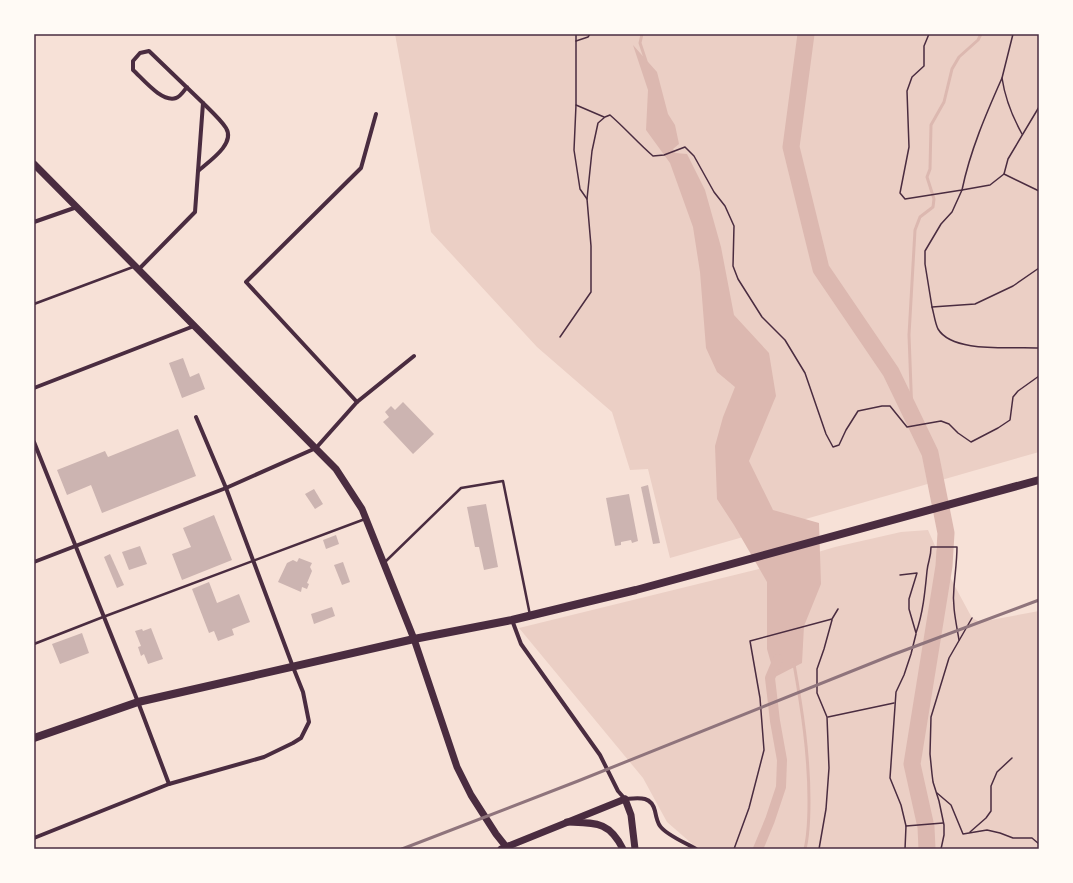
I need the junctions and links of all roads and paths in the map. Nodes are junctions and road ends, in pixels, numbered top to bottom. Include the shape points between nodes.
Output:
1 (576, 34) edge
2 (590, 34) edge
3 (929, 34) edge
4 (1013, 34) edge
5 (576, 41) junction
6 (1002, 78) junction
7 (187, 87) junction
8 (203, 103) junction
9 (576, 105) junction
10 (1039, 107) edge
11 (376, 114) dead end
12 (604, 117) junction
13 (1022, 134) junction
14 (34, 164) edge
15 (198, 171) junction
16 (1004, 174) junction
17 (962, 190) junction
18 (1039, 191) edge
19 (587, 199) junction
20 (77, 207) junction
21 (34, 222) edge
22 (137, 268) junction
23 (1039, 268) edge
24 (34, 304) edge
25 (932, 308) junction
26 (195, 325) junction
27 (560, 337) dead end
28 (1039, 348) edge
29 (414, 356) dead end
30 (1039, 376) edge
31 (34, 388) edge
32 (357, 402) junction
33 (196, 417) dead end
34 (34, 442) edge
35 (316, 448) junction
36 (1039, 480) edge
37 (226, 488) junction
38 (366, 519) junction
39 (75, 546) junction
40 (253, 561) junction
41 (34, 562) edge
42 (383, 564) junction
43 (900, 575) dead end
44 (838, 609) dead end
45 (530, 615) junction
46 (104, 617) junction
47 (972, 618) dead end
48 (832, 619) junction
49 (512, 620) junction
50 (916, 633) junction
51 (414, 639) junction
52 (959, 640) junction
53 (34, 644) edge
54 (292, 667) junction
55 (138, 702) junction
56 (894, 703) junction
57 (827, 717) junction
58 (34, 738) edge
59 (1012, 758) dead end
60 (169, 784) junction
61 (937, 793) junction
62 (625, 799) junction
63 (567, 822) junction
64 (943, 823) junction
65 (906, 826) junction
66 (970, 832) junction
67 (34, 838) edge
68 (1039, 844) edge
69 (501, 849) edge
70 (508, 849) edge
71 (623, 849) edge
72 (635, 849) edge
73 (696, 849) edge
74 (734, 849) edge
75 (819, 849) edge
76 (905, 849) edge
77 (941, 849) edge

1 - 5 path
2 - 5 path
3 - 17 path via 924,46 924,66 912,77 907,91 909,147 900,193 905,199
4 - 6 path
5 - 9 path
6 - 13 path via 1013,118
6 - 17 path via 978,134
7 - 7 street via 149,51 140,53 134,61 133,70 162,97 178,98
7 - 8 street
8 - 15 street
8 - 15 street via 227,128 228,138 223,149
9 - 12 path
9 - 19 path via 574,150 580,189
10 - 13 path
11 - 32 street via 361,168 246,282
12 - 19 path via 598,123 592,151
12 - 30 path via 610,115 653,156 685,148 694,156 734,226 733,266 738,279 762,317 785,340 805,373 833,447 839,445 858,411 882,406 890,406 907,427 941,421 949,424 958,434 971,442 1010,420 1013,397
13 - 16 path via 1008,160
14 - 20 main road
15 - 22 street via 195,212
16 - 17 path via 990,185
16 - 18 path
17 - 25 path via 952,212 941,224 926,251 925,264
19 - 27 path via 591,246 590,292
20 - 21 street
20 - 22 main road
22 - 24 lane
22 - 26 main road
23 - 25 path via 1013,286 975,304
25 - 28 path via 938,328 947,339 957,343 986,347
26 - 31 street
26 - 35 main road
29 - 32 street
32 - 35 street
33 - 37 street
34 - 39 street
35 - 37 street
35 - 38 main road via 336,469
36 - 45 highway via 636,590
37 - 39 street
37 - 40 street
38 - 40 lane
38 - 42 main road
39 - 41 street
39 - 46 street
40 - 46 lane
40 - 54 street
42 - 45 lane via 461,488 503,481
42 - 51 main road
43 - 50 path via 917,573 909,599 909,609
44 - 48 path
45 - 49 highway
46 - 53 lane
46 - 55 street
47 - 52 path
48 - 57 path via 817,669 817,693
48 - 74 path via 750,641 760,698 764,750 749,808
49 - 51 highway
49 - 62 street via 521,644 600,755 618,791
50 - 52 path via 920,622 931,547 957,547 954,611
50 - 56 path
51 - 54 highway
51 - 70 main road via 458,767 471,795
52 - 61 path via 949,658 931,717 930,754
54 - 55 highway
54 - 60 street via 303,692 309,722 301,738 264,757
55 - 58 highway
55 - 60 street
56 - 57 path
56 - 65 path via 890,778
57 - 75 path via 829,768 826,809
59 - 66 path via 998,772 991,786 991,811
60 - 67 street
61 - 64 path
61 - 66 path via 951,805 963,834
62 - 63 main road
62 - 72 main road via 631,815
62 - 73 street via 646,799 653,805 660,826
63 - 69 main road
63 - 71 main road via 607,827
64 - 65 path
64 - 77 path
65 - 76 path
66 - 68 path via 987,830 1013,838 1032,838

